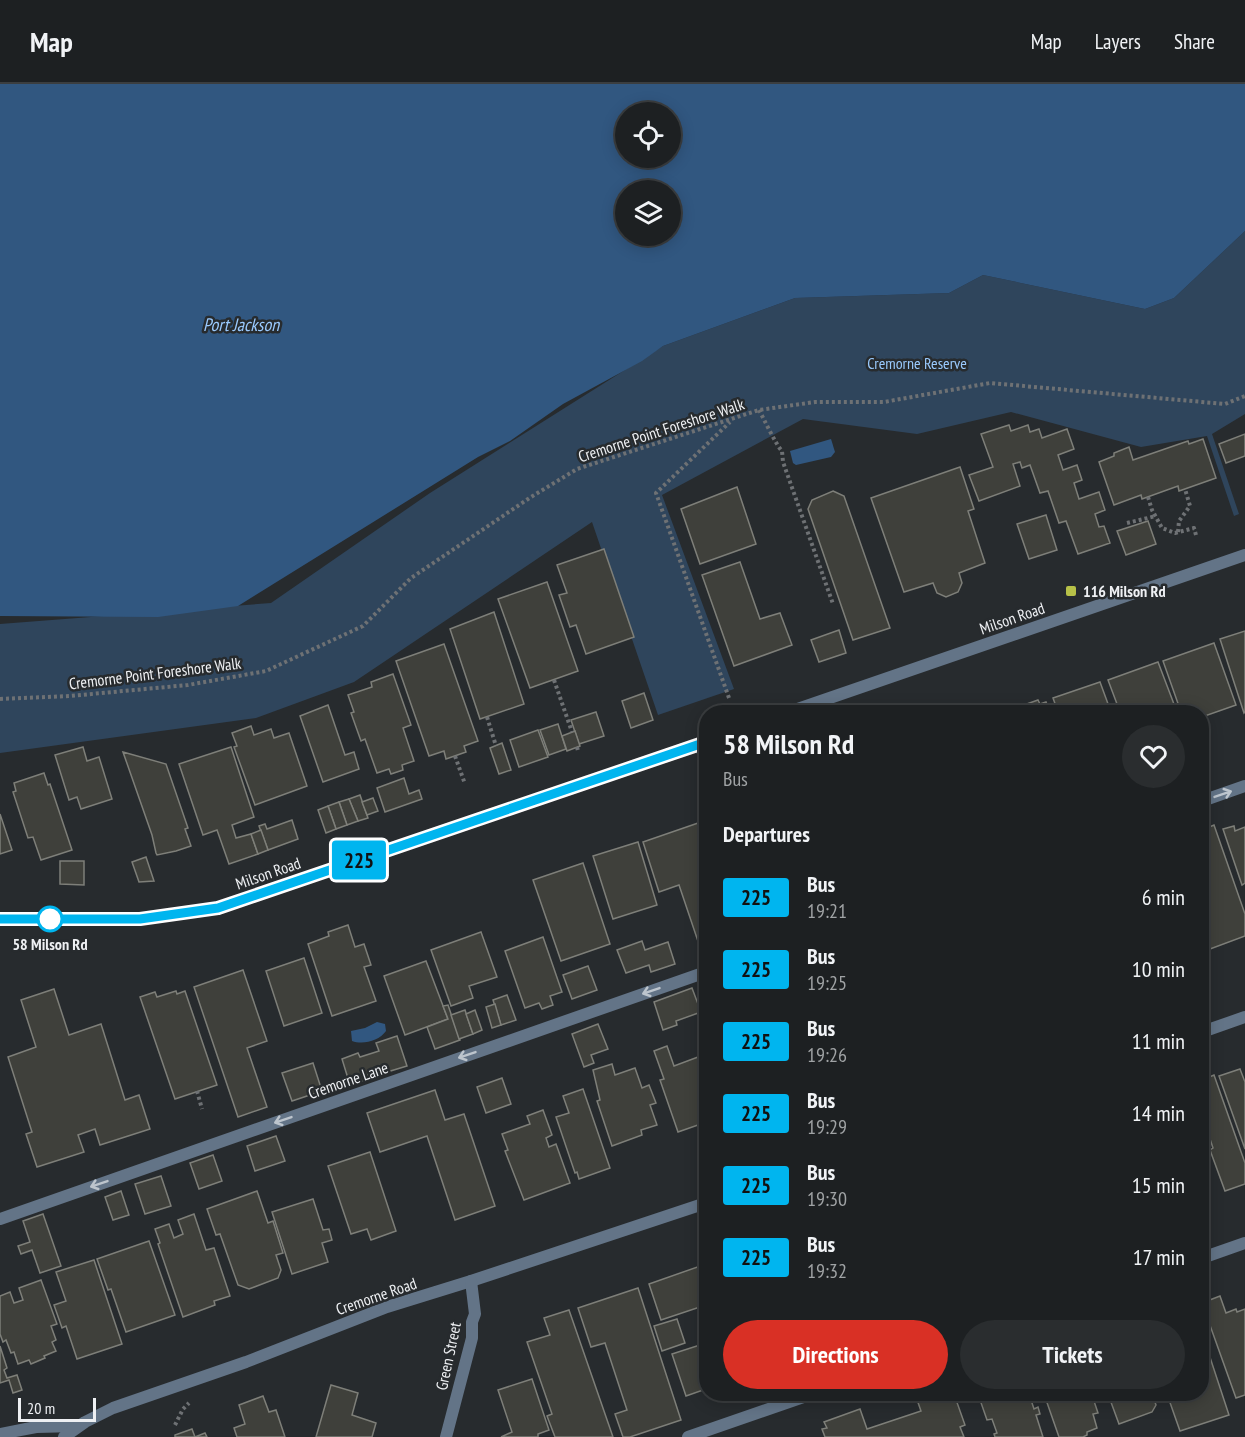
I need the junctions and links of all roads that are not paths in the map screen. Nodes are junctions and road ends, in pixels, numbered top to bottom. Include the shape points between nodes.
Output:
1 (1245, 555) edge
2 (809, 705) edge
3 (699, 744) edge
4 (1245, 786) edge
5 (1209, 799) edge
6 (0, 919) edge
7 (699, 974) edge
8 (1245, 1017) edge
9 (1209, 1030) edge
10 (699, 1205) edge
11 (0, 1219) edge
12 (1245, 1243) edge
13 (1209, 1256) edge
14 (471, 1281) junction
15 (792, 1401) edge
16 (78, 1426) junction
17 (0, 1434) edge
18 (64, 1437) edge
19 (446, 1437) edge
20 (688, 1437) edge

1 - 2 street, Milson Road
3 - 6 street, Milson Road via 218,908 140,919
5 -> 4 street
7 -> 11 street, Cremorne Lane
8 - 9 street
10 - 14 street, Cremorne Road
12 - 13 street
14 - 16 street, Cremorne Road via 387,1307 113,1408
14 - 19 street, Green Street via 475,1314 472,1338
15 - 20 street
16 - 17 street via 36,1427
16 - 18 street, Cremorne Road

